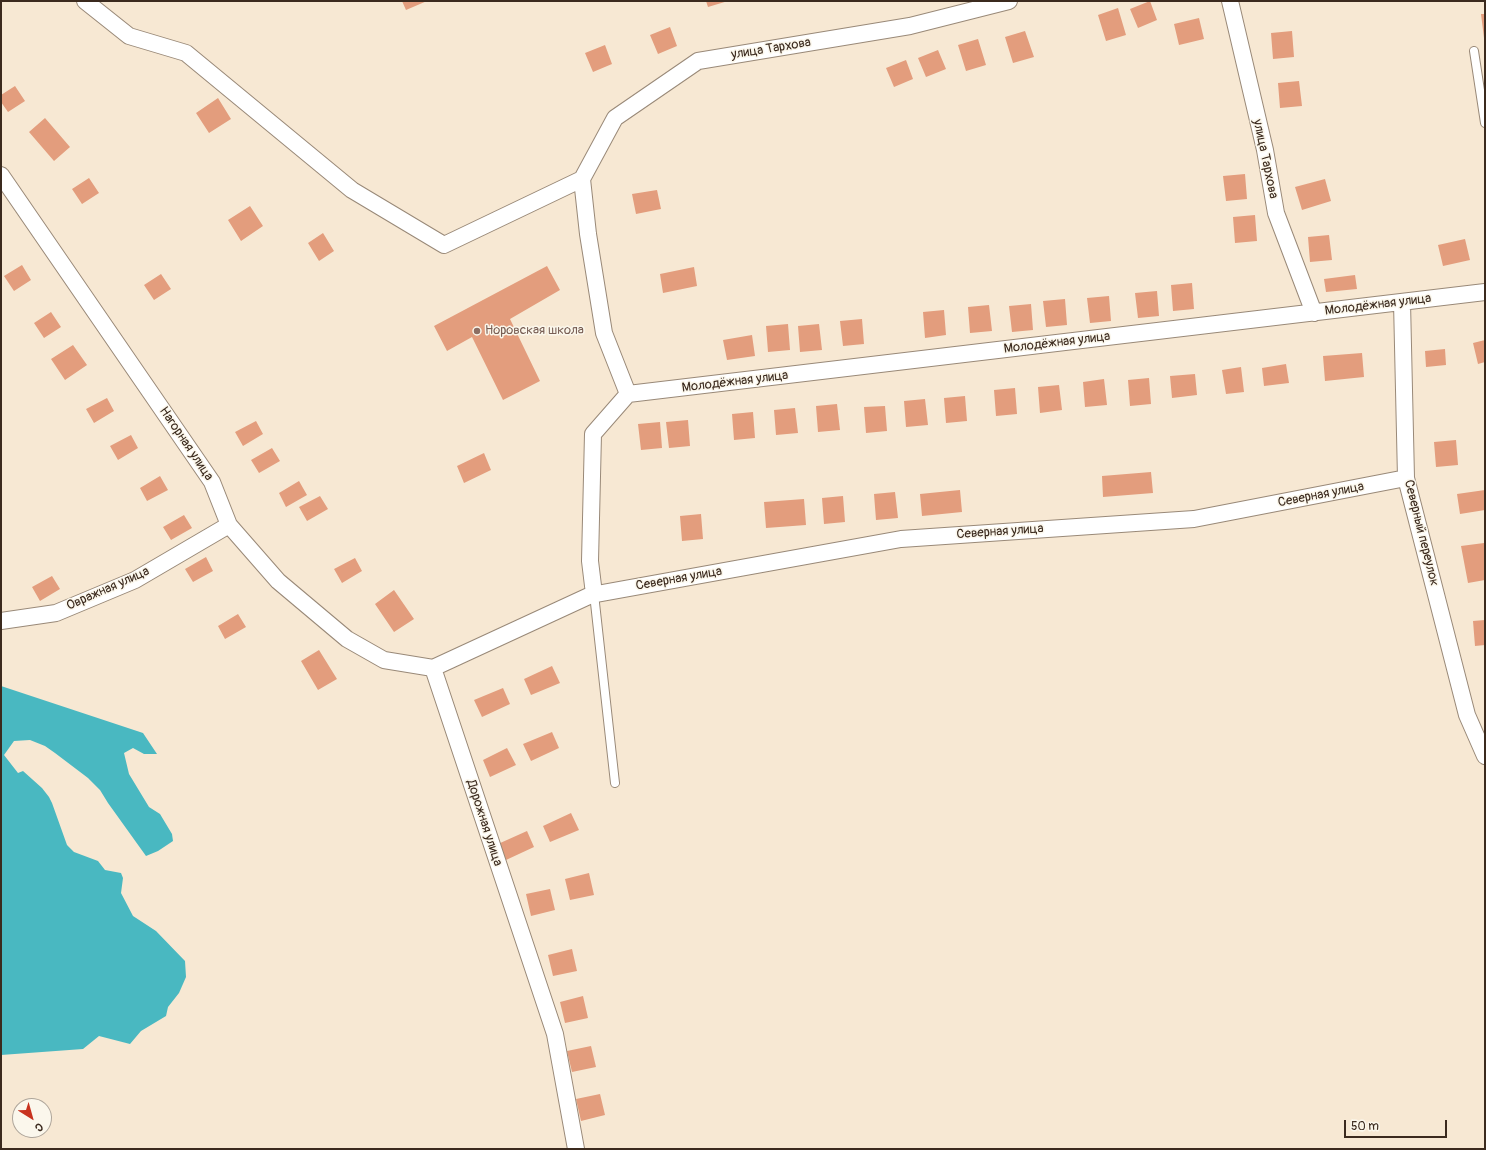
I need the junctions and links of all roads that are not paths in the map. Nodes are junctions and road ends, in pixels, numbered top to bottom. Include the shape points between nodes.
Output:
1 (85, 1) edge
2 (1009, 1) edge
3 (1230, 1) edge
4 (1474, 51) dead end
5 (1485, 123) edge
6 (1, 175) edge
7 (582, 179) junction
8 (1485, 292) edge
9 (1402, 302) junction
10 (1314, 312) junction
11 (628, 394) junction
12 (1406, 478) junction
13 (229, 525) junction
14 (594, 594) junction
15 (1, 620) edge
16 (433, 668) junction
17 (1485, 756) edge
18 (615, 782) dead end
19 (576, 1149) edge

1 - 7 street via 129,36 186,53 352,190 444,245
2 - 7 street, улица Тархова via 910,26 698,62 615,118
3 - 10 street, улица Тархова via 1265,150 1276,213
4 - 5 lane
6 - 13 street, Нагорная улица via 212,482
7 - 11 street via 604,333
8 - 9 street, Молодёжная улица
9 - 10 street, Молодёжная улица
9 - 12 street, Северный переулок
10 - 11 street, Молодёжная улица
11 - 14 street via 592,434 590,561
12 - 14 street, Северная улица via 1194,519 901,539
12 - 17 street, Северный переулок via 1467,715
13 - 15 street, Овражная улица via 135,580 56,613
13 - 16 street, Нагорная улица via 278,581 347,639 384,660
14 - 16 street
14 - 18 lane
16 - 19 street, Дорожная улица via 555,1034

